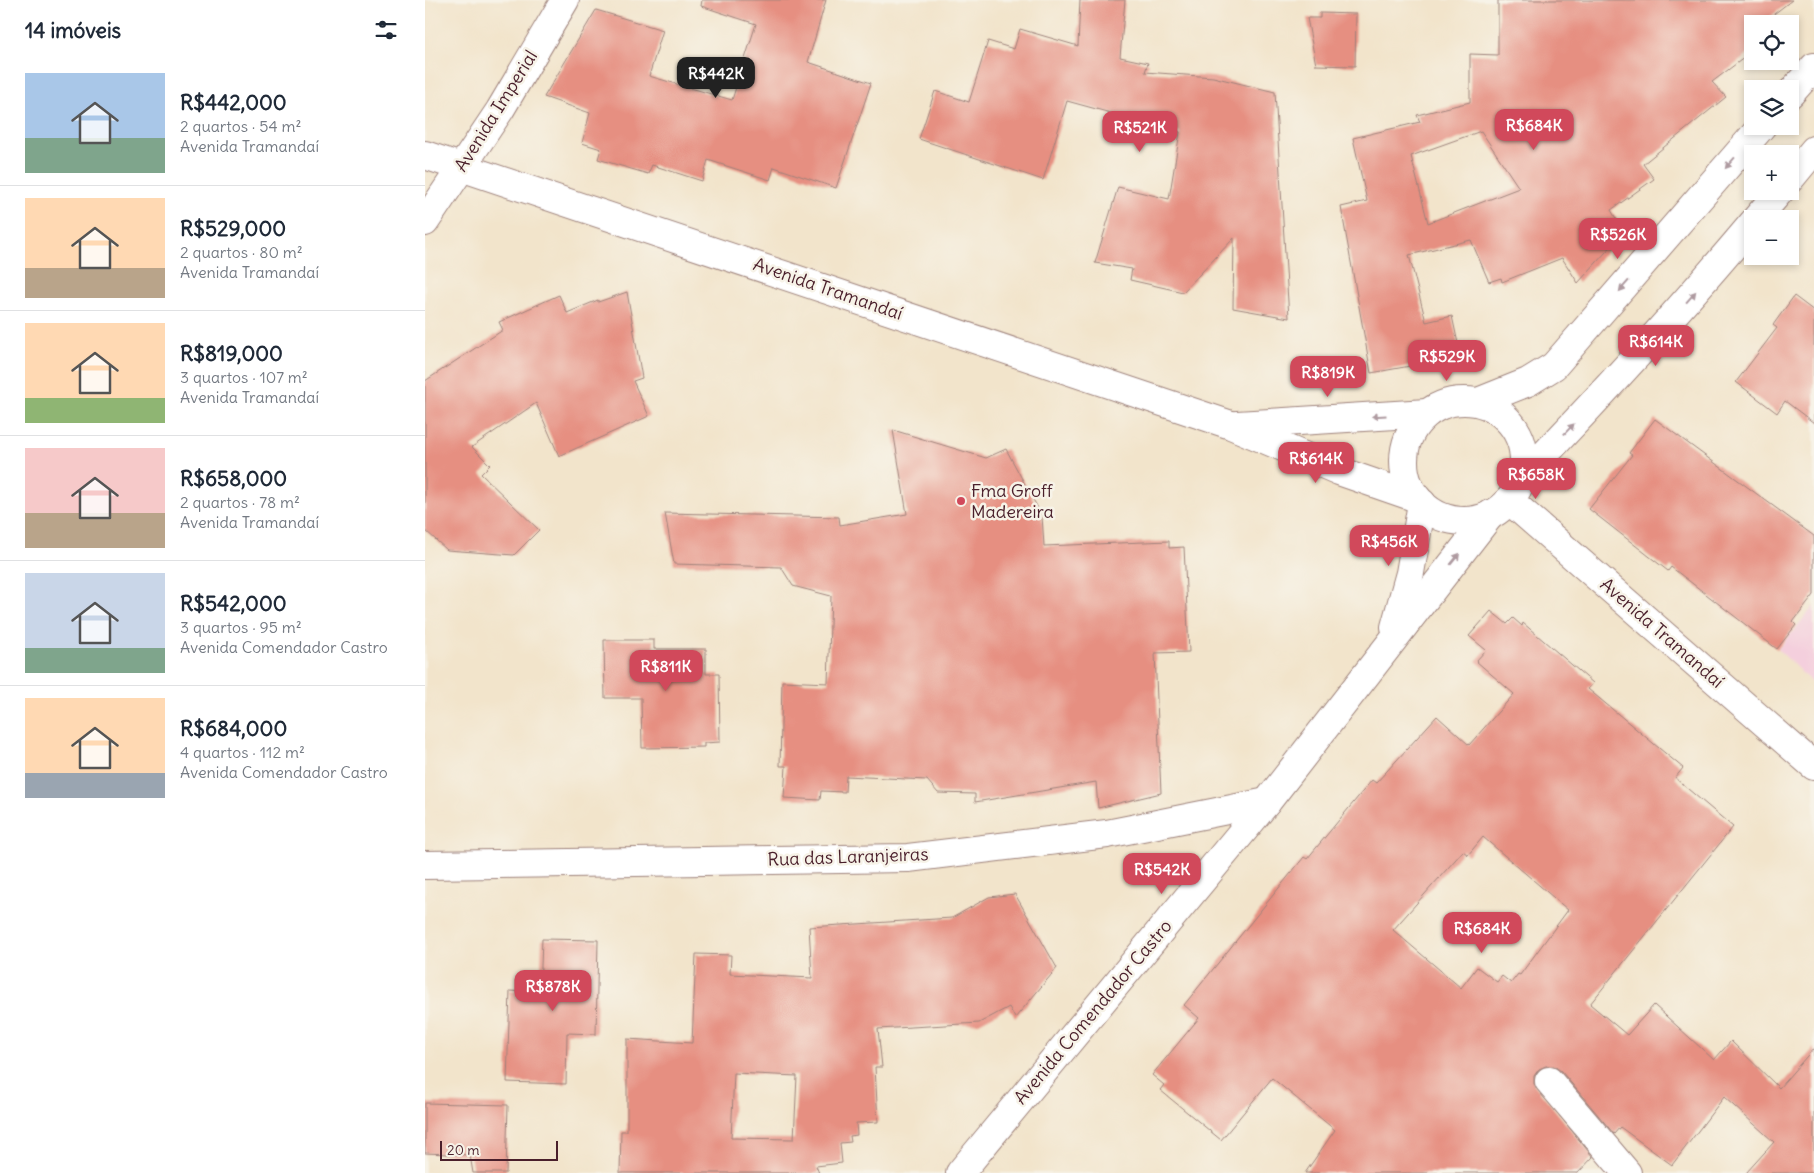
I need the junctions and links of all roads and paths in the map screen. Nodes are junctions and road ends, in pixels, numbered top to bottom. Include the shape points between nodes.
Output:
1 (565, 0) edge
2 (1814, 67) edge
3 (1799, 84) edge
4 (1754, 135) edge
5 (1814, 150) edge
6 (425, 154) edge
7 (462, 166) junction
8 (1799, 168) edge
9 (1772, 200) edge
10 (1763, 210) edge
11 (425, 222) edge
12 (1744, 234) edge
13 (1478, 402) junction
14 (1427, 413) junction
15 (1231, 425) junction
16 (1523, 477) junction
17 (1419, 501) junction
18 (1500, 507) junction
19 (1392, 638) junction
20 (1814, 766) edge
21 (1267, 802) junction
22 (425, 865) edge
23 (1549, 1081) dead end
24 (960, 1173) edge
25 (1627, 1173) edge

1 - 7 street, Avenida Imperial
2 - 3 street
4 -> 13 street via 1554,366 1529,382
5 - 8 street
6 - 7 street, Avenida Tramandaí
7 - 11 street, Avenida Imperial
7 - 15 street, Avenida Tramandaí
9 - 10 street
16 -> 12 street via 1672,318
13 - 14 street via 1460,400 1443,404
13 - 16 street via 1500,412 1516,430 1524,453
14 -> 15 street, Avenida Tramandaí
14 - 17 street via 1412,431 1405,454 1406,477
15 - 17 street, Avenida Tramandaí
16 - 18 street
17 - 18 street via 1437,514 1455,520 1473,520
17 - 19 street, Avenida Comendador Castro via 1410,573
19 -> 18 street, Avenida Comendador Castro
18 - 20 street, Avenida Tramandaí
19 - 21 street, Avenida Comendador Castro
21 - 22 street, Rua das Laranjeiras via 1107,834 908,858
21 - 24 street, Avenida Comendador Castro
23 - 25 street

